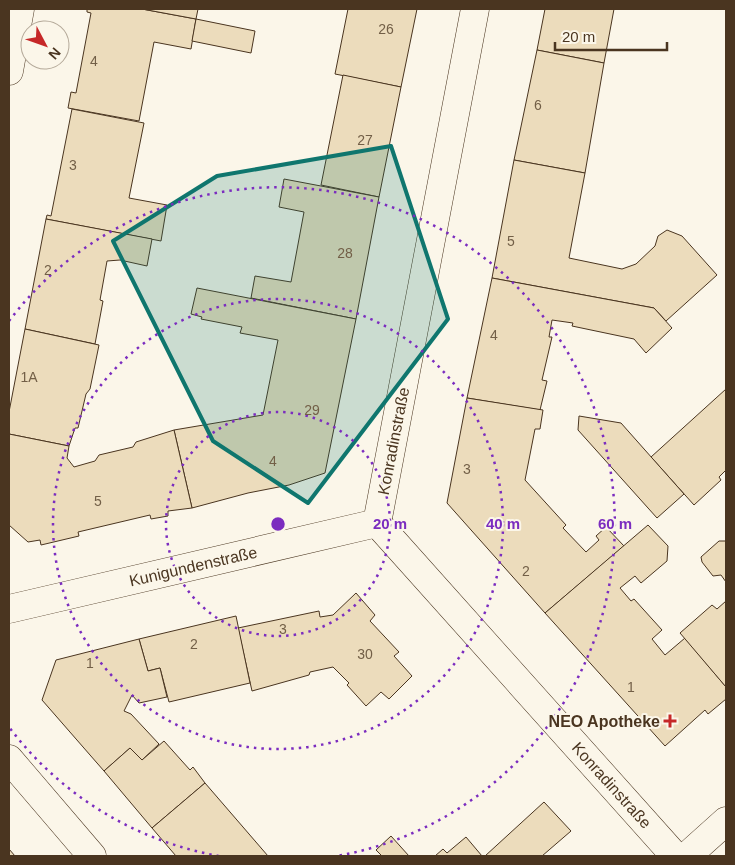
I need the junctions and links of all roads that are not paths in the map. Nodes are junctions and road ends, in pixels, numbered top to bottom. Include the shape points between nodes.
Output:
1 (20, 9) edge
2 (475, 9) edge
3 (9, 71) edge
4 (377, 522) junction
5 (9, 609) edge
6 (9, 759) edge
7 (726, 820) edge
8 (92, 856) edge
9 (675, 856) edge
10 (686, 856) edge

1 - 3 street
2 - 4 street, Konradinstraße
4 - 5 street, Kunigundenstraße
4 - 9 street, Konradinstraße
6 - 8 street
7 - 10 street

